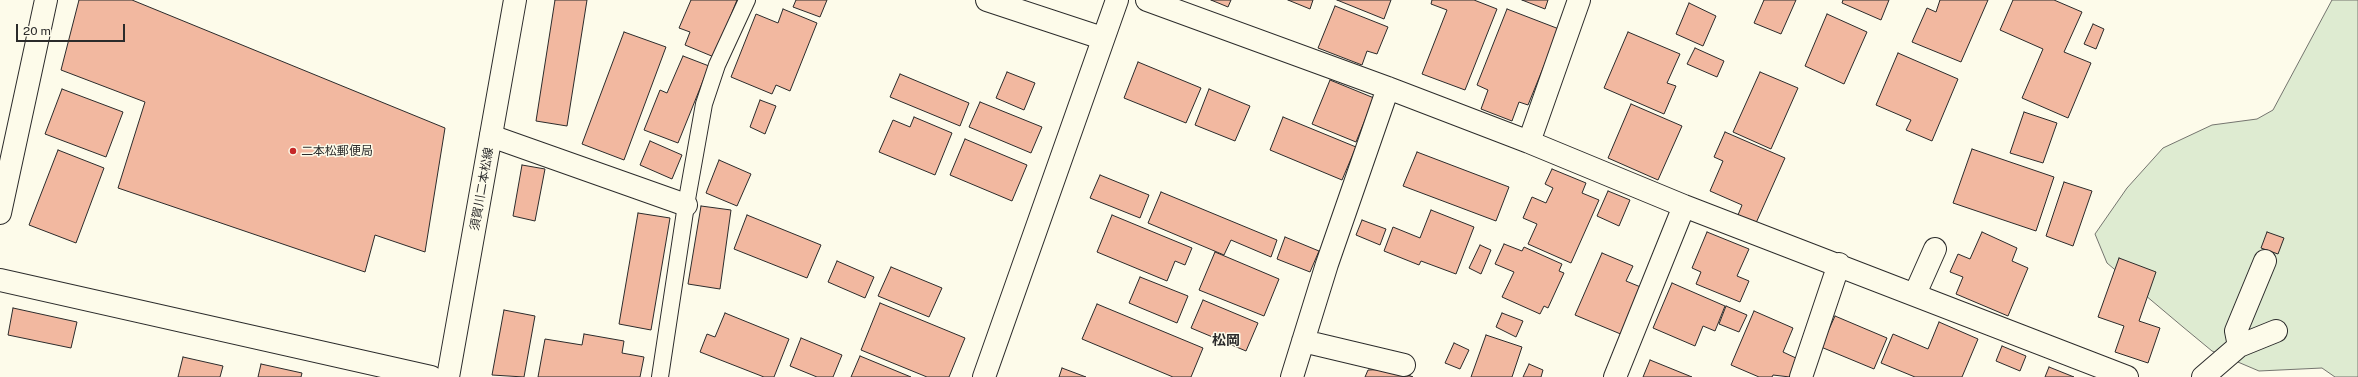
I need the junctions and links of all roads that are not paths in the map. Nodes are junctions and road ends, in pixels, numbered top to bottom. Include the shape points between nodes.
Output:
1 (46, 0) edge
2 (515, 0) edge
3 (746, 0) edge
4 (986, 0) edge
5 (1117, 0) edge
6 (1147, 0) edge
7 (1579, 0) edge
8 (1102, 38) junction
9 (1388, 88) junction
10 (491, 136) junction
11 (1529, 142) junction
12 (686, 205) junction
13 (1684, 206) junction
14 (0, 213) edge
15 (1935, 249) dead end
16 (2265, 261) dead end
17 (1839, 264) junction
18 (0, 280) edge
19 (1915, 294) junction
20 (2276, 331) dead end
21 (1303, 341) junction
22 (2239, 346) junction
23 (1404, 365) dead end
24 (431, 377) edge
25 (448, 377) edge
26 (660, 377) edge
27 (984, 377) edge
28 (1292, 377) edge
29 (1615, 377) edge
30 (1801, 377) edge
31 (2127, 377) edge
32 (2203, 377) edge

1 - 14 street
2 - 10 street, 須賀川二本松線
3 - 12 lane via 704,104
4 - 8 street
5 - 8 street
6 - 9 street
7 - 11 street
8 - 27 street
9 - 11 street
9 - 21 street
10 - 12 street
10 - 25 street, 須賀川二本松線
11 - 13 street
12 - 26 lane
13 - 17 street
13 - 29 street
15 - 19 street
16 - 22 street via 2236,331
17 - 19 street
17 - 30 street
18 - 24 street
19 - 31 street
20 - 22 street
21 - 23 street
21 - 28 street
22 - 32 street

